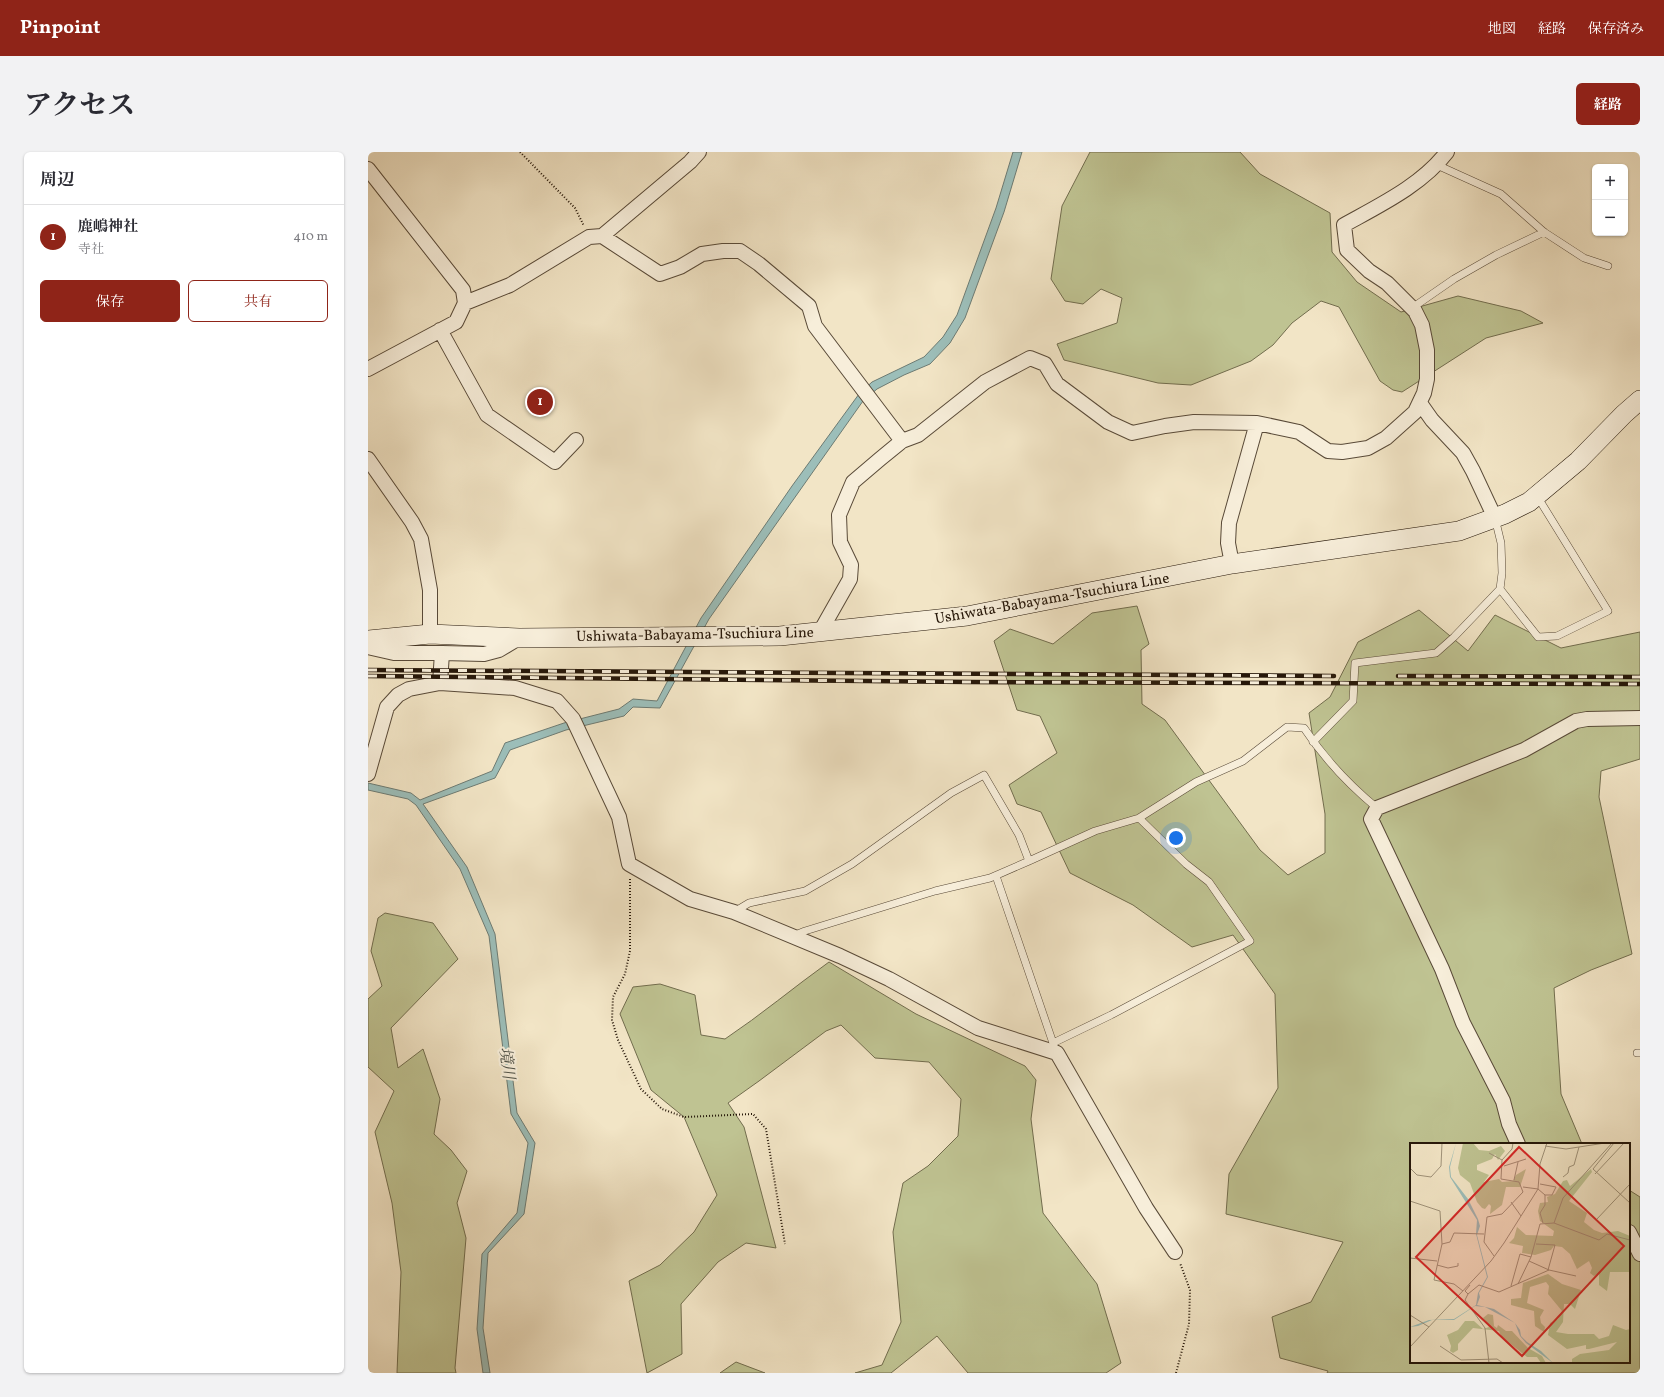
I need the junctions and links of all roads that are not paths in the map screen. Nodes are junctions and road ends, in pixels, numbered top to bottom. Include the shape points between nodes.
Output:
1 (699, 152) edge
2 (1447, 152) edge
3 (1437, 165) junction
4 (368, 169) edge
5 (1544, 232) junction
6 (595, 236) junction
7 (1608, 266) dead end
8 (465, 303) junction
9 (1412, 308) junction
10 (440, 330) junction
11 (368, 370) edge
12 (1640, 400) edge
13 (1420, 403) junction
14 (1257, 423) junction
15 (576, 440) dead end
16 (902, 442) junction
17 (368, 459) edge
18 (1537, 496) junction
19 (1495, 518) junction
20 (1232, 564) junction
21 (1500, 589) junction
22 (820, 632) junction
23 (430, 634) junction
24 (519, 638) junction
25 (368, 640) edge
26 (368, 646) edge
27 (442, 653) junction
28 (440, 683) junction
29 (1640, 718) edge
30 (1313, 742) junction
31 (368, 774) edge
32 (1377, 808) junction
33 (1139, 818) junction
34 (1029, 861) junction
35 (996, 876) junction
36 (734, 912) junction
37 (793, 936) junction
38 (1055, 1048) junction
39 (1518, 1143) edge
40 (1630, 1234) edge
41 (1176, 1252) road end
42 (1640, 1254) edge

1 - 6 street via 690,162
2 - 3 street
3 - 5 lane via 1501,194
3 - 9 street via 1393,198 1344,225 1347,250 1369,271 1387,283
4 - 8 street via 463,290
5 - 7 lane via 1584,258
5 - 9 lane via 1496,254
6 - 8 street via 510,285
6 - 16 street via 660,274 702,254 740,250 809,306 815,326
8 - 10 street via 456,322
9 - 13 street via 1422,325 1428,350 1427,379
10 - 11 street
10 - 15 street via 487,415 555,462
12 - 18 main road, Ushiwata-Babayama-Tsuchiura Line via 1578,462
13 - 14 street via 1415,412 1386,438 1368,448 1342,452 1328,451 1299,432
13 - 19 street via 1463,453
14 - 16 street via 1194,422 1132,433 1108,422 1057,384 1045,364 1030,358 985,382 918,435
14 - 20 street via 1229,523 1228,543
16 - 22 street via 853,482 839,514 840,542 851,565 850,579
17 - 23 street via 421,539 430,590
18 - 19 main road, Ushiwata-Babayama-Tsuchiura Line
18 - 21 lane via 1608,611 1558,636 1538,637
19 - 20 main road, Ushiwata-Babayama-Tsuchiura Line via 1459,531
19 - 21 lane via 1501,543
20 - 22 main road, Ushiwata-Babayama-Tsuchiura Line via 967,616
21 - 30 lane via 1436,653 1355,663 1353,702
22 - 24 main road, Ushiwata-Babayama-Tsuchiura Line via 780,636
23 - 24 main road, Ushiwata-Babayama-Tsuchiura Line
23 - 25 main road, Ushiwata-Babayama-Tsuchiura Line
24 - 27 street via 499,650 484,654
26 - 27 street via 394,653
27 - 28 street
28 - 31 street via 408,689 387,707
28 - 36 street via 515,688 557,701 573,718 619,817 629,864 690,899
29 - 32 street via 1576,721 1524,750
30 - 32 lane via 1357,791
30 - 33 lane via 1304,728 1287,727 1243,761 1196,782
32 - 39 street via 1371,819 1442,969 1463,1023 1503,1101
33 - 34 lane via 1095,831
33 - 38 lane via 1186,864 1209,882 1250,941
34 - 35 lane
34 - 36 lane via 1019,835 984,775 951,792 852,864 805,891 749,903
35 - 37 lane via 935,891
35 - 38 lane
36 - 37 street
37 - 38 street via 889,979 978,1028
38 - 41 street via 1146,1208
40 - 42 street

